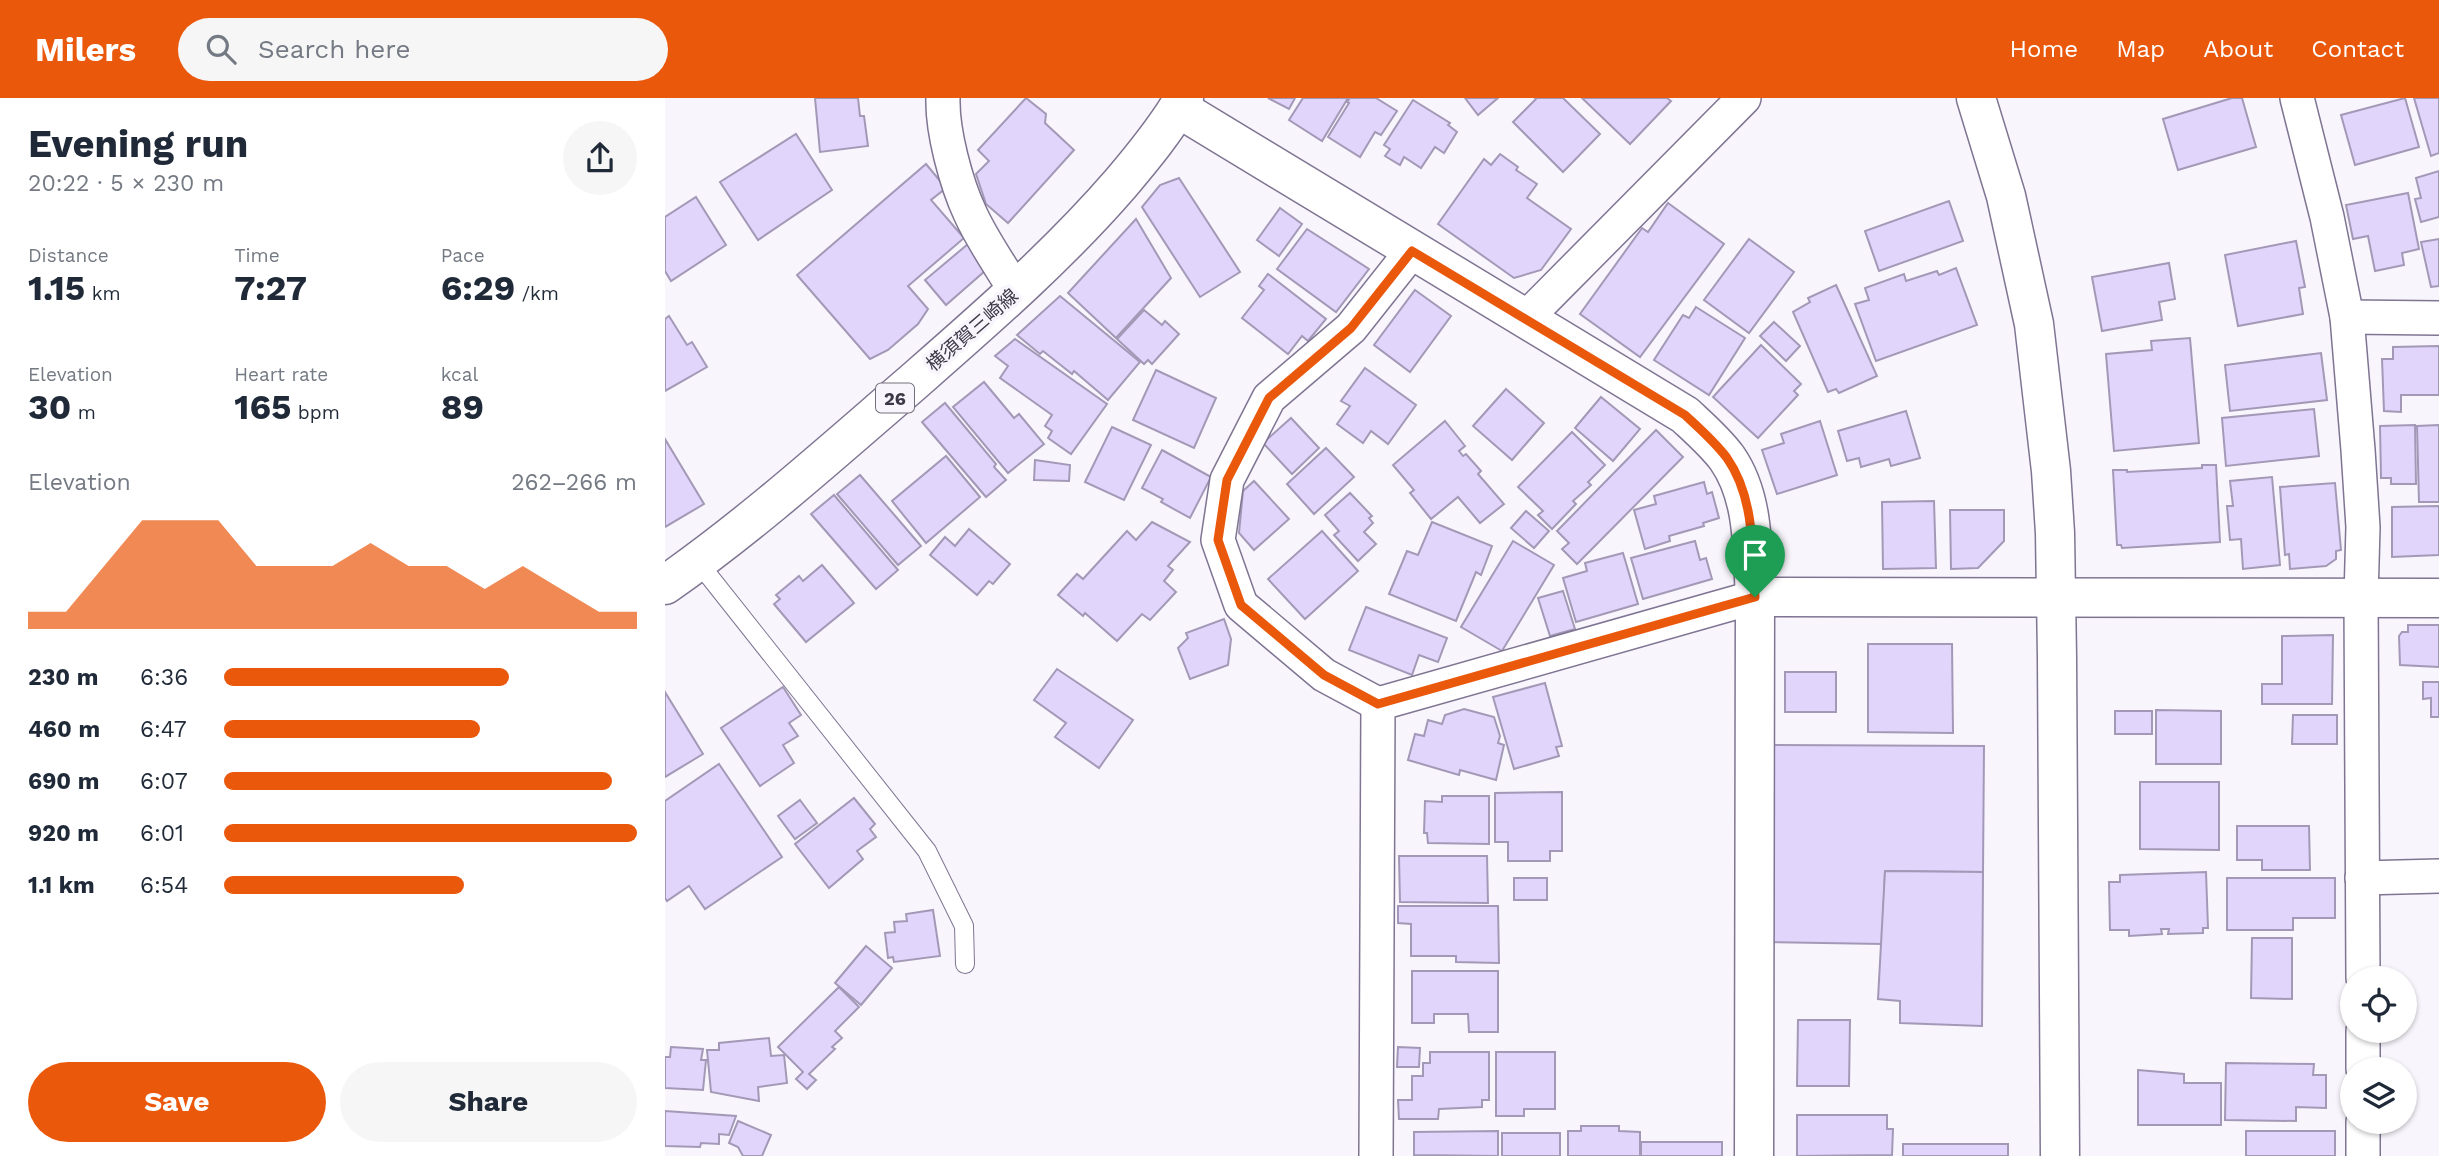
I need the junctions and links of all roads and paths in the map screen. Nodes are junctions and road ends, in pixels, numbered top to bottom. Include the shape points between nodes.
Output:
1 (943, 98) edge
2 (1744, 98) edge
3 (1976, 98) edge
4 (2297, 98) edge
5 (1181, 103) edge
6 (1412, 251) junction
7 (1016, 292) junction
8 (2347, 317) junction
9 (2439, 318) edge
10 (1525, 319) junction
11 (698, 562) junction
12 (665, 585) edge
13 (1755, 597) junction
14 (2056, 597) junction
15 (2361, 598) junction
16 (2439, 598) edge
17 (1378, 704) junction
18 (2439, 876) edge
19 (2362, 878) junction
20 (965, 964) dead end
21 (2363, 966) edge
22 (2363, 1134) edge
23 (1376, 1156) edge
24 (1754, 1156) edge
25 (2060, 1156) edge
26 (2363, 1156) edge

1 - 7 street via 953,160 970,213
2 - 10 street
3 - 14 street via 2006,196 2035,324 2051,471
4 - 8 street
5 - 6 street
5 - 7 street, 横須賀三崎線 / 26 via 1111,195
6 - 10 street
6 - 17 street via 1351,328 1269,398 1227,480 1218,540 1241,605 1324,675
7 - 11 street, 横須賀三崎線 / 26
8 - 9 street
8 - 15 street via 2363,527
10 - 13 street via 1685,415 1729,460 1750,520
11 - 12 street, 横須賀三崎線 / 26
11 - 20 lane via 927,851 964,926
13 - 14 street
13 - 17 street
13 - 24 street
14 - 15 street
14 - 25 street
15 - 16 street
15 - 19 street
17 - 23 street
18 - 19 street
19 - 21 street
22 - 26 street

